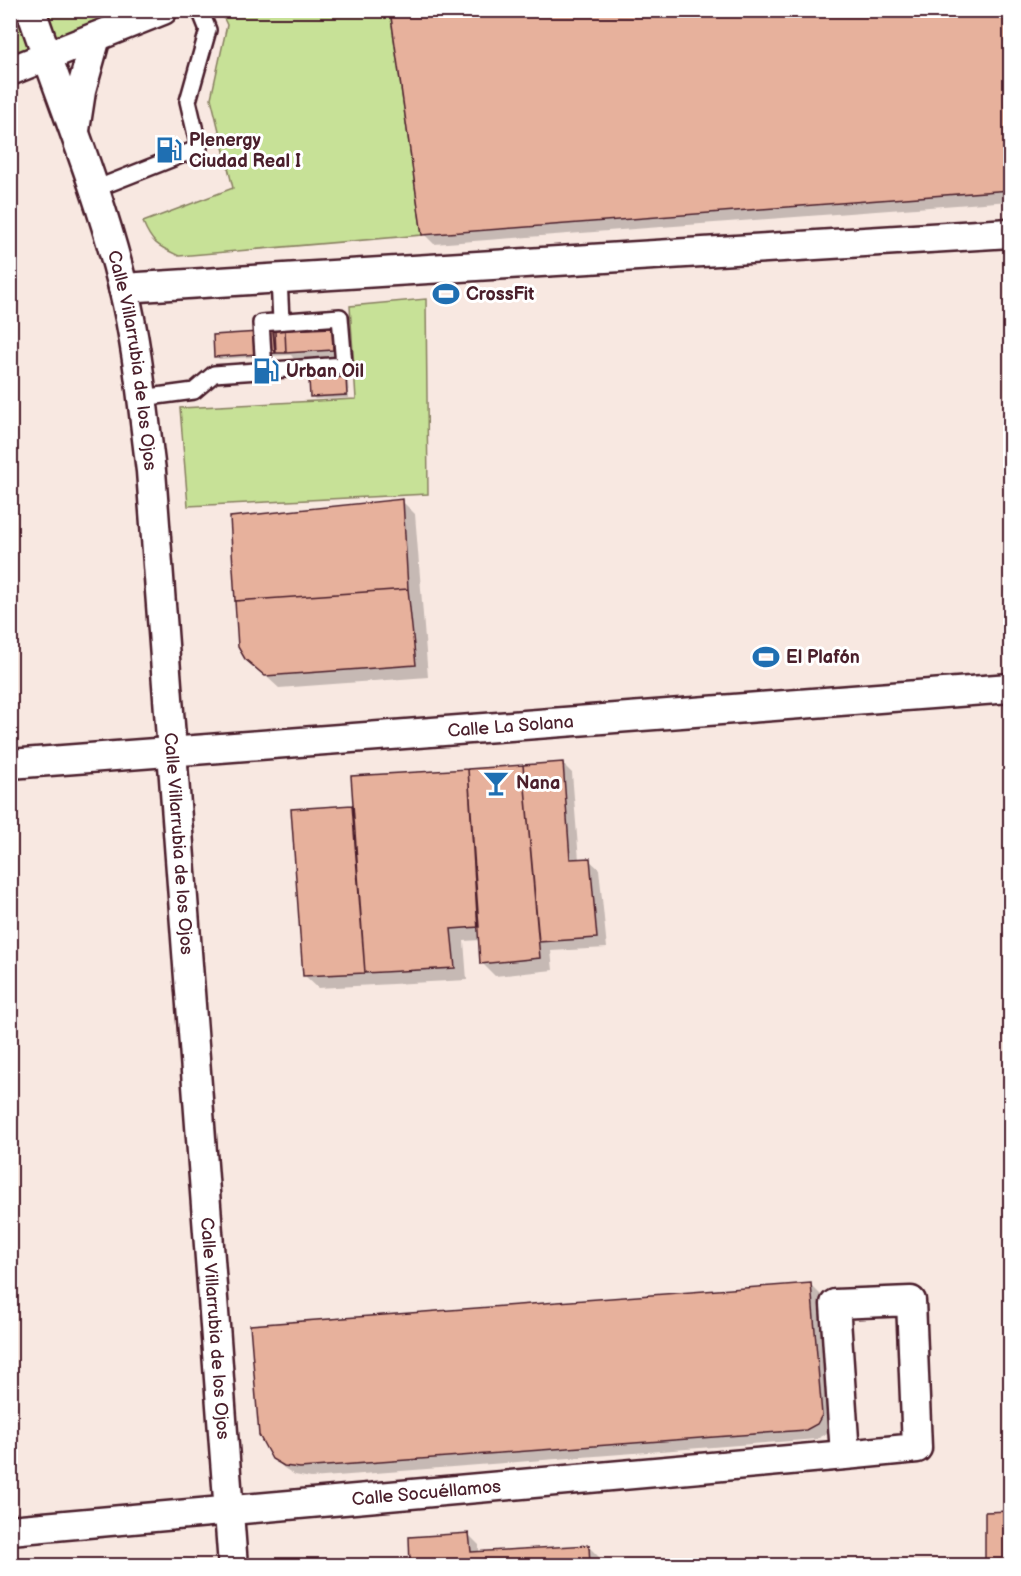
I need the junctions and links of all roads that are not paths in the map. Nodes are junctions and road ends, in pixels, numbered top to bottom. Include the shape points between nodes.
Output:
1 (31, 10) edge
2 (163, 10) edge
3 (200, 10) edge
4 (96, 37) junction
5 (46, 57) junction
6 (10, 71) edge
7 (74, 132) junction
8 (95, 189) junction
9 (1011, 233) edge
10 (279, 278) junction
11 (123, 288) junction
12 (281, 321) junction
13 (264, 370) junction
14 (142, 398) junction
15 (1011, 688) edge
16 (171, 751) junction
17 (10, 764) edge
18 (845, 1455) junction
19 (229, 1510) junction
20 (10, 1530) edge
21 (233, 1566) edge

1 - 5 street, Calle Villarrubia de los Ojos
2 - 4 street
3 - 8 lane via 208,30 188,101 199,148
4 - 5 street
4 - 7 street, Calle Villarrubia de los Ojos
5 - 6 street
5 - 7 street, Calle Villarrubia de los Ojos
7 - 8 street, Calle Villarrubia de los Ojos
8 - 11 street, Calle Villarrubia de los Ojos
9 - 10 street
10 - 11 street
10 - 12 lane
11 - 14 street, Calle Villarrubia de los Ojos
12 - 13 lane via 261,322
12 - 13 lane via 340,316 344,365
13 - 14 lane via 214,374 194,391
14 - 16 street, Calle Villarrubia de los Ojos
15 - 16 street, Calle La Solana
16 - 17 street, Calle La Solana
16 - 19 street, Calle Villarrubia de los Ojos
18 - 18 street, Calle Socuéllamos via 836,1304 911,1301 917,1448
18 - 19 street, Calle Socuéllamos
19 - 20 street, Calle Socuéllamos
19 - 21 street, Calle Villarrubia de los Ojos

